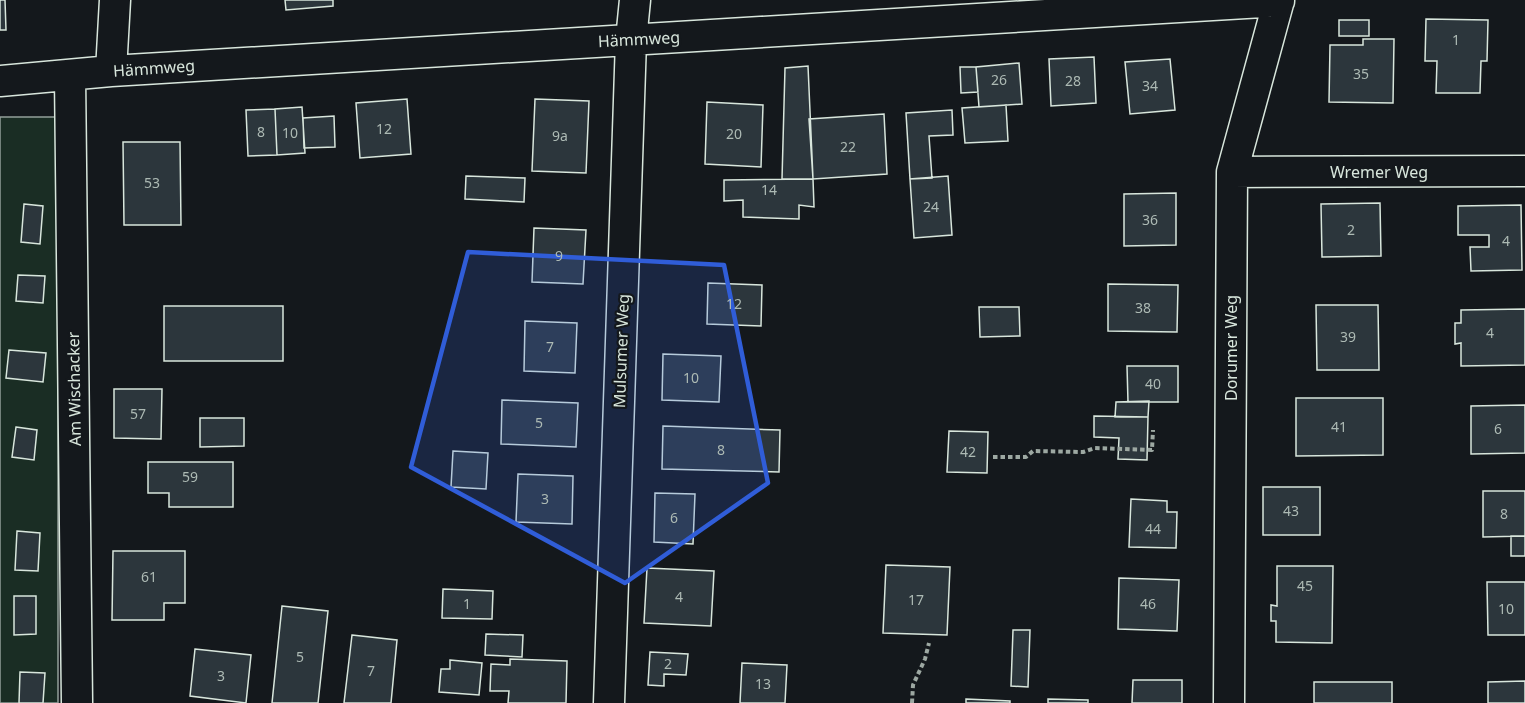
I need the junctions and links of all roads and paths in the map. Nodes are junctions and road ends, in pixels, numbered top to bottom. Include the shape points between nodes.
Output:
1 (115, 0) edge
2 (634, 0) edge
3 (1279, 0) edge
4 (631, 40) junction
5 (111, 71) junction
6 (70, 75) junction
7 (0, 81) edge
8 (1525, 171) edge
9 (1233, 172) junction
10 (1153, 430) dead end
11 (993, 457) dead end
12 (929, 643) dead end
13 (77, 703) edge
14 (609, 703) edge
15 (912, 703) edge
16 (1229, 703) edge

1 - 5 street
2 - 4 street, Mulsumer Weg
3 - 4 street, Hämmweg
3 - 9 street, Dorumer Weg
4 - 5 street, Hämmweg
4 - 14 street, Mulsumer Weg
5 - 6 street, Hämmweg
6 - 7 street, Hämmweg
6 - 13 street, Am Wischacker
8 - 9 street, Wremer Weg
9 - 16 street, Dorumer Weg
10 - 11 path via 1152,450 1095,448
12 - 15 path via 913,685

